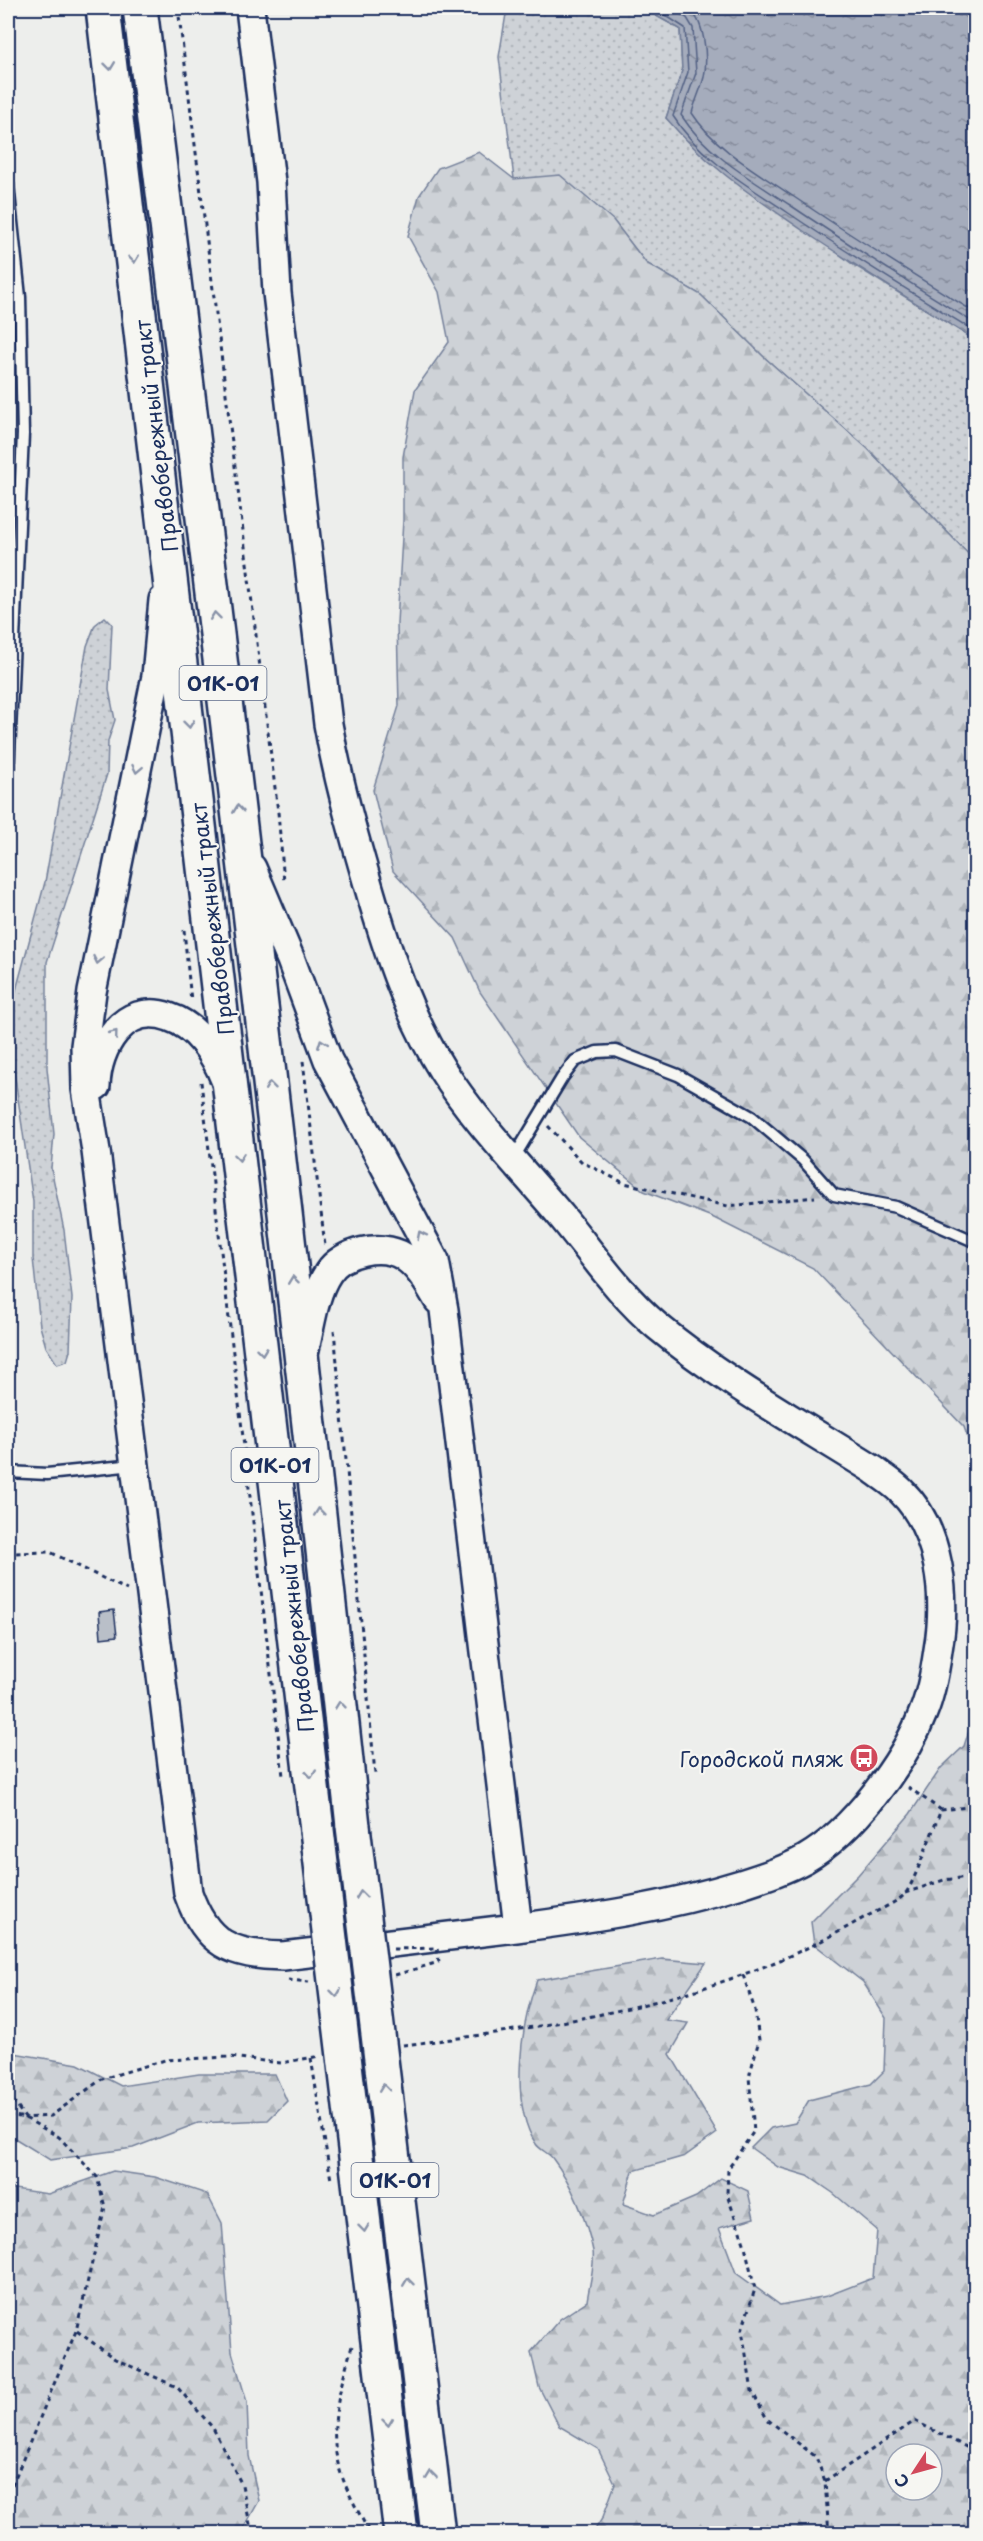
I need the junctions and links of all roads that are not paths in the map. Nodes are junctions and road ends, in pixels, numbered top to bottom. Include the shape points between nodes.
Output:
1 (103, 8) edge
2 (140, 8) edge
3 (250, 8) edge
4 (8, 184) edge
5 (165, 524) junction
6 (8, 778) edge
7 (242, 847) junction
8 (232, 1099) junction
9 (96, 1150) junction
10 (513, 1159) junction
11 (975, 1242) edge
12 (444, 1310) junction
13 (303, 1359) junction
14 (134, 1465) junction
15 (8, 1472) edge
16 (518, 1927) junction
17 (401, 2534) edge
18 (438, 2534) edge

1 -> 5 highway, Правобережный тракт / 01К-01
7 -> 2 highway, Правобережный тракт / 01К-01
3 - 10 street via 271,182 277,293 339,788 381,930 423,1035 443,1071
4 - 6 lane via 20,297 23,434
5 -> 8 highway, Правобережный тракт / 01К-01
5 -> 9 street via 156,676 92,992 85,1046 86,1089
12 -> 7 street via 435,1261 328,1060 291,960
13 -> 7 highway, Правобережный тракт / 01К-01
9 -> 8 street via 96,1068 110,1036 125,1021 147,1013 169,1017 195,1033 216,1059
8 -> 17 highway, Правобережный тракт / 01К-01, bridge
9 - 14 street
10 - 11 lane via 575,1061 597,1052 616,1051 678,1075 752,1117 803,1160 834,1195 896,1207
10 - 16 street via 654,1323 693,1354 902,1492 919,1514 931,1540 943,1603 938,1654 923,1714 889,1774 835,1838 806,1859 776,1873 704,1896 614,1916
12 - 13 street via 424,1276 403,1256 378,1249 347,1256 328,1272 317,1299
12 - 16 street
18 -> 13 highway, Правобережный тракт / 01К-01, bridge via 353,1826
14 - 15 lane via 47,1474
14 - 16 street via 188,1893 197,1918 213,1937 232,1950 258,1956

